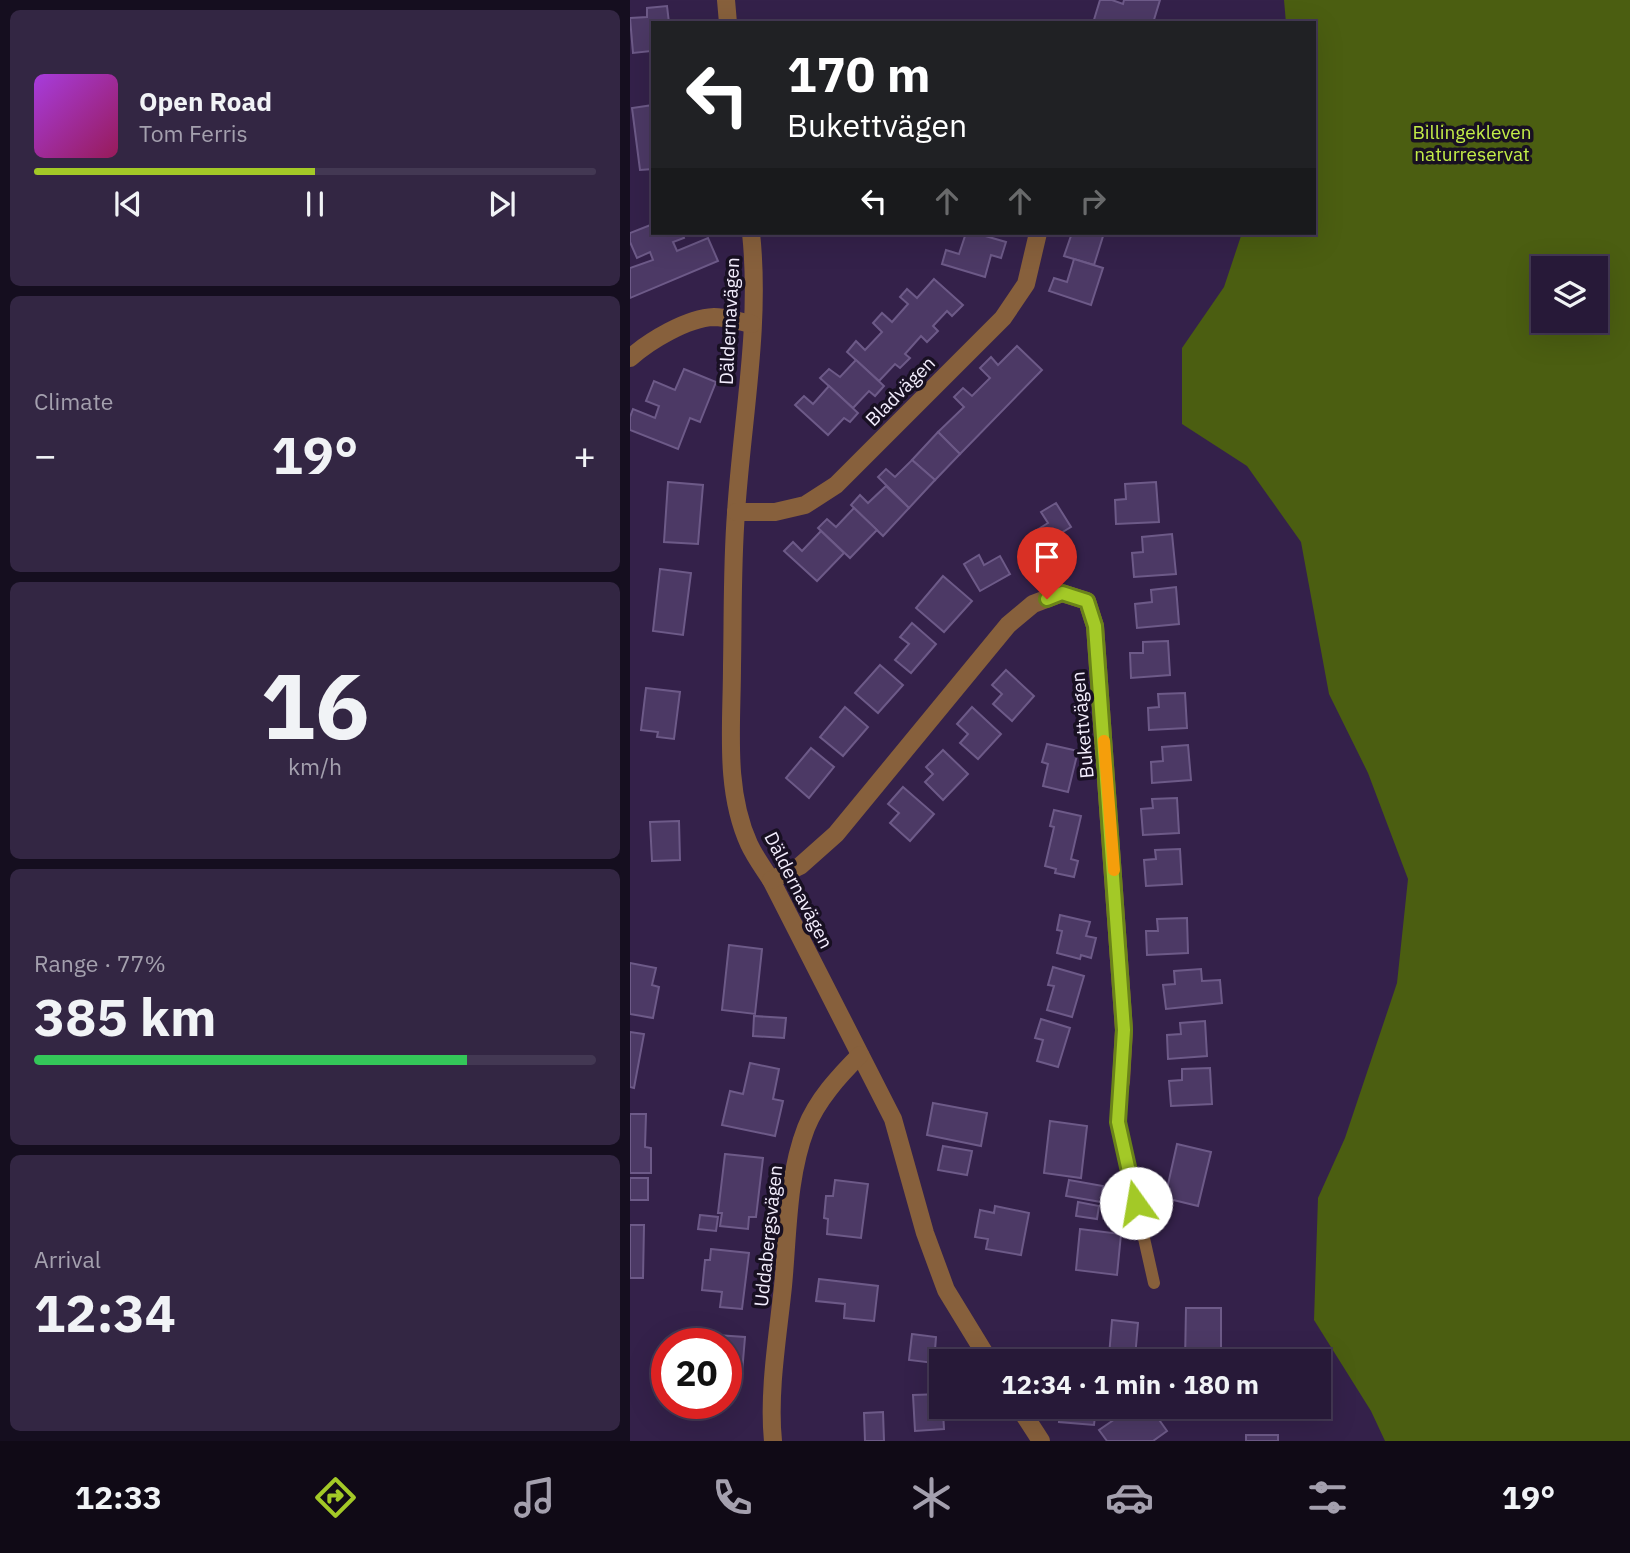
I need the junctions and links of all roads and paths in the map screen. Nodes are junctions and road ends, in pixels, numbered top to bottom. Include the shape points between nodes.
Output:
1 (726, 0) edge
2 (728, 21) edge
3 (751, 235) edge
4 (1038, 235) edge
5 (752, 324) junction
6 (630, 358) edge
7 (736, 512) junction
8 (771, 880) junction
9 (860, 1055) junction
10 (1121, 1082) joint
11 (1154, 1283) dead end
12 (982, 1349) edge
13 (1027, 1419) edge
14 (773, 1441) edge
15 (1041, 1441) edge

1 - 2 street
3 - 5 street, Däldernavägen
4 - 7 street, Bladvägen via 1026,285 1003,318 836,485 805,505 775,512
5 - 6 street via 713,317 679,327
5 - 7 street, Däldernavägen
7 - 8 street, Däldernavägen via 732,767 737,806 749,844
8 - 9 street, Däldernavägen
8 - 10 street, Bukettvägen via 800,866 836,834 1007,625 1033,604 1062,593 1087,601 1095,626 1111,825 1124,1030
9 - 12 street, Däldernavägen via 893,1119 946,1290
9 - 14 street, Uddabergsvägen via 818,1106 794,1167
10 - 11 lane, Bukettvägen via 1118,1122
13 - 15 street

